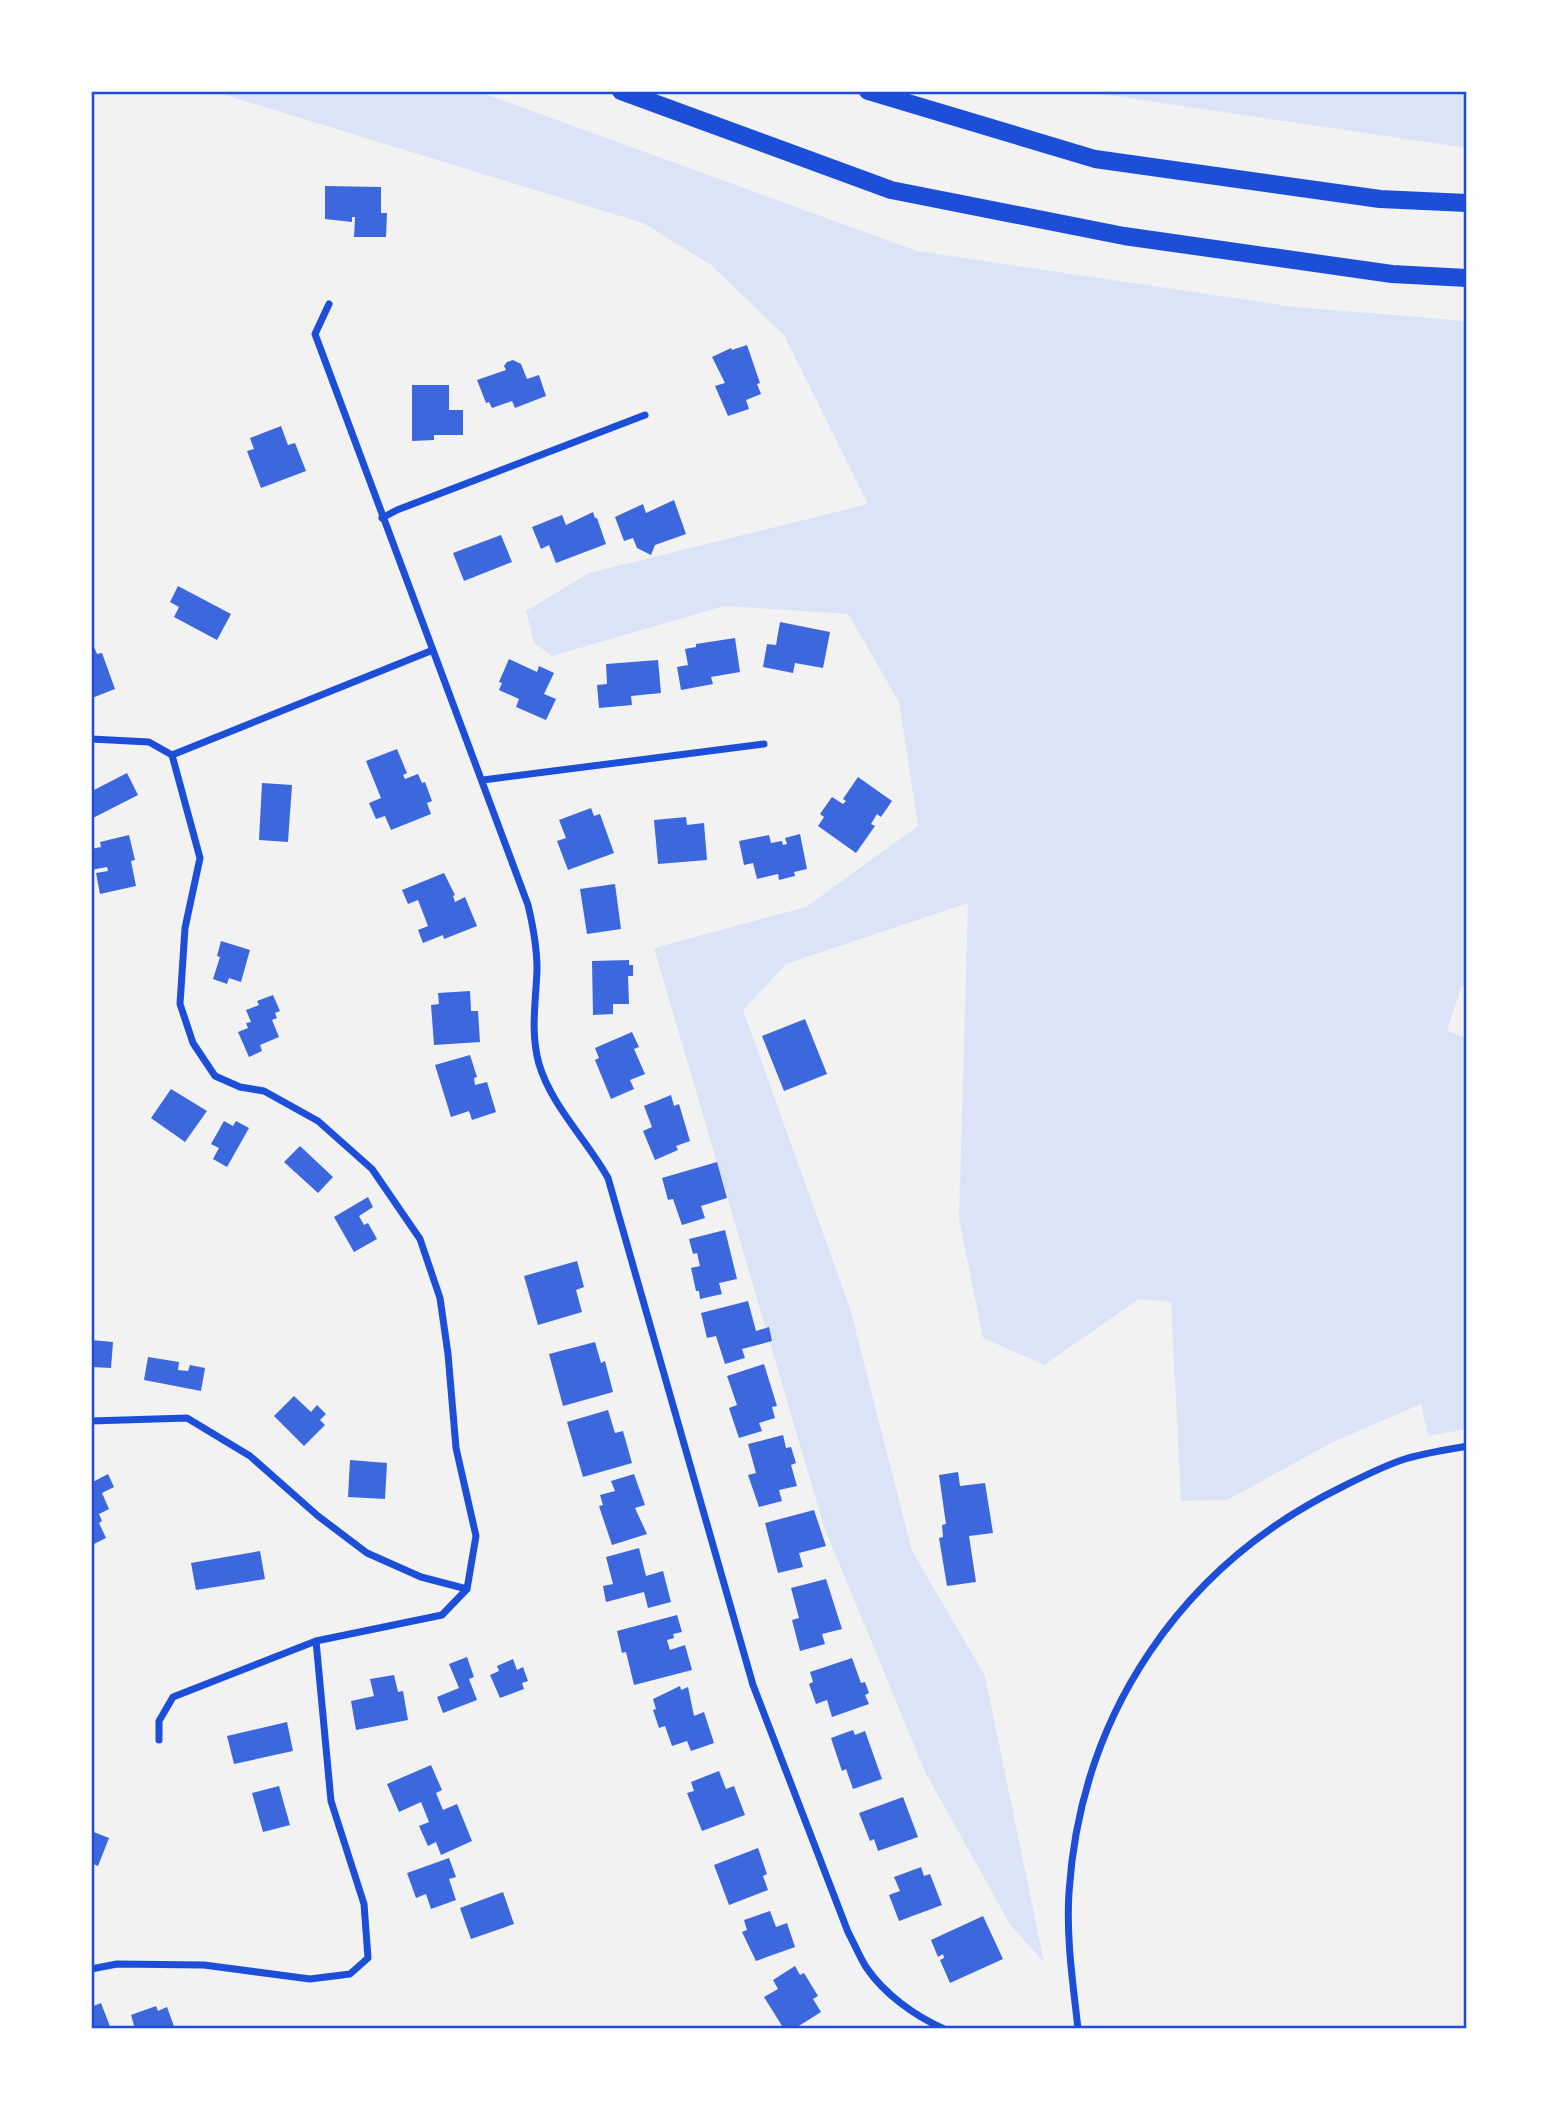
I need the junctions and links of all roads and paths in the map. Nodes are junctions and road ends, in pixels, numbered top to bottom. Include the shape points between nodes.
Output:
1 (621, 91) edge
2 (869, 91) edge
3 (1467, 203) edge
4 (1467, 278) edge
5 (328, 304) dead end
6 (645, 415) dead end
7 (382, 518) junction
8 (433, 650) junction
9 (91, 739) edge
10 (764, 744) dead end
11 (172, 755) junction
12 (483, 780) junction
13 (91, 1421) edge
14 (1467, 1446) edge
15 (467, 1589) junction
16 (316, 1641) junction
17 (159, 1740) dead end
18 (91, 1969) edge
19 (944, 2029) edge
20 (1078, 2029) edge

1 - 4 highway via 891,190 1125,236 1392,274
2 - 3 highway via 1095,159 1380,198
5 - 7 street via 315,334
6 - 7 street
7 - 8 street
8 - 11 street
8 - 12 street
9 - 11 street via 149,742
10 - 12 street
11 - 15 street via 200,858 184,928 180,1004 192,1043 215,1076 264,1091 317,1121 372,1169 420,1239 440,1298 456,1448 476,1536
12 - 19 street via 536,938 533,1016 539,1065 561,1109 608,1178 754,1685 848,1932 867,1968 914,2013
13 - 15 street via 187,1418 250,1456 367,1553 421,1577
14 - 20 street via 1405,1459 1307,1504 1216,1571 1149,1651 1101,1746 1075,1843 1068,1938
15 - 16 street via 442,1615
16 - 17 street via 173,1697 159,1721
16 - 18 street via 331,1801 364,1904 368,1958 350,1974 310,1979 204,1965 117,1964

